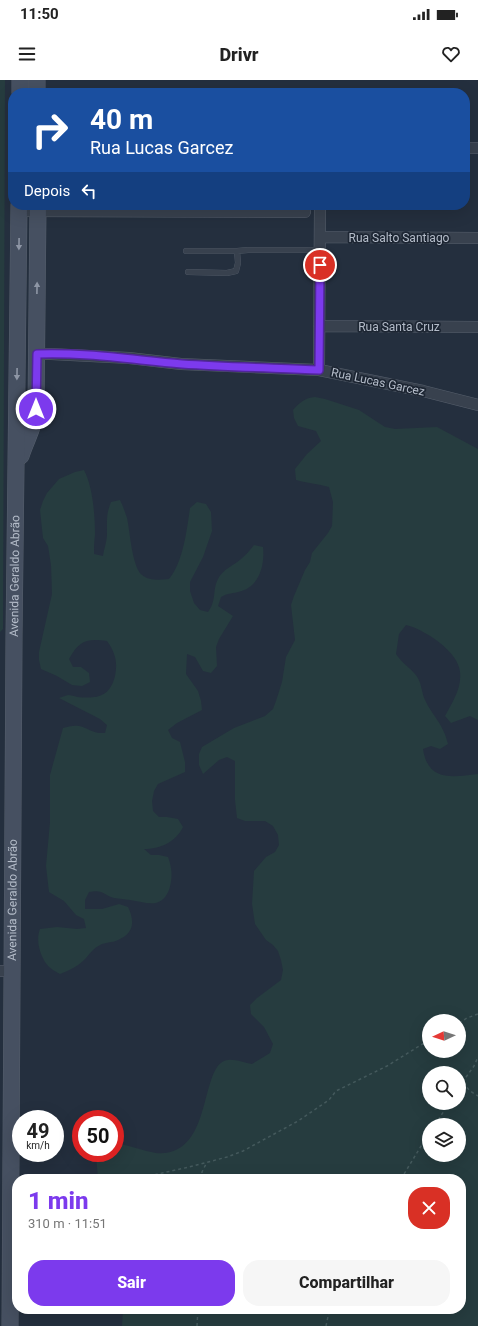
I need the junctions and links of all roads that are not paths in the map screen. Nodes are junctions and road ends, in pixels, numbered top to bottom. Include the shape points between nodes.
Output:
1 (19, 210) edge
2 (38, 210) edge
3 (235, 210) edge
4 (320, 210) edge
5 (305, 212) dead end
6 (320, 237) junction
7 (478, 238) edge
8 (320, 250) junction
9 (186, 251) dead end
10 (237, 251) junction
11 (188, 272) dead end
12 (319, 326) junction
13 (478, 327) edge
14 (37, 354) junction
15 (319, 370) junction
16 (478, 405) edge
17 (16, 473) junction
18 (6, 971) edge
19 (5, 1261) edge
20 (5, 1288) edge
21 (10, 1326) edge

1 -> 17 main road, Avenida Geraldo Abrão
14 -> 2 main road, Avenida Geraldo Abrão
3 - 5 street
4 - 6 street
6 - 7 street, Rua Salto Santiago
6 - 8 street
8 - 10 lane
8 - 12 street
9 - 10 lane
10 - 11 lane via 236,271
12 - 13 street, Rua Santa Cruz
12 - 15 street
14 - 15 street, Rua Lucas Garcez
14 - 17 main road, Avenida Geraldo Abrão via 36,414
15 - 16 street, Rua Lucas Garcez
17 - 18 main road, Avenida Geraldo Abrão
18 - 19 main road, Avenida Geraldo Abrão
19 - 20 main road, Avenida Geraldo Abrão
20 - 21 main road, Avenida Geraldo Abrão

